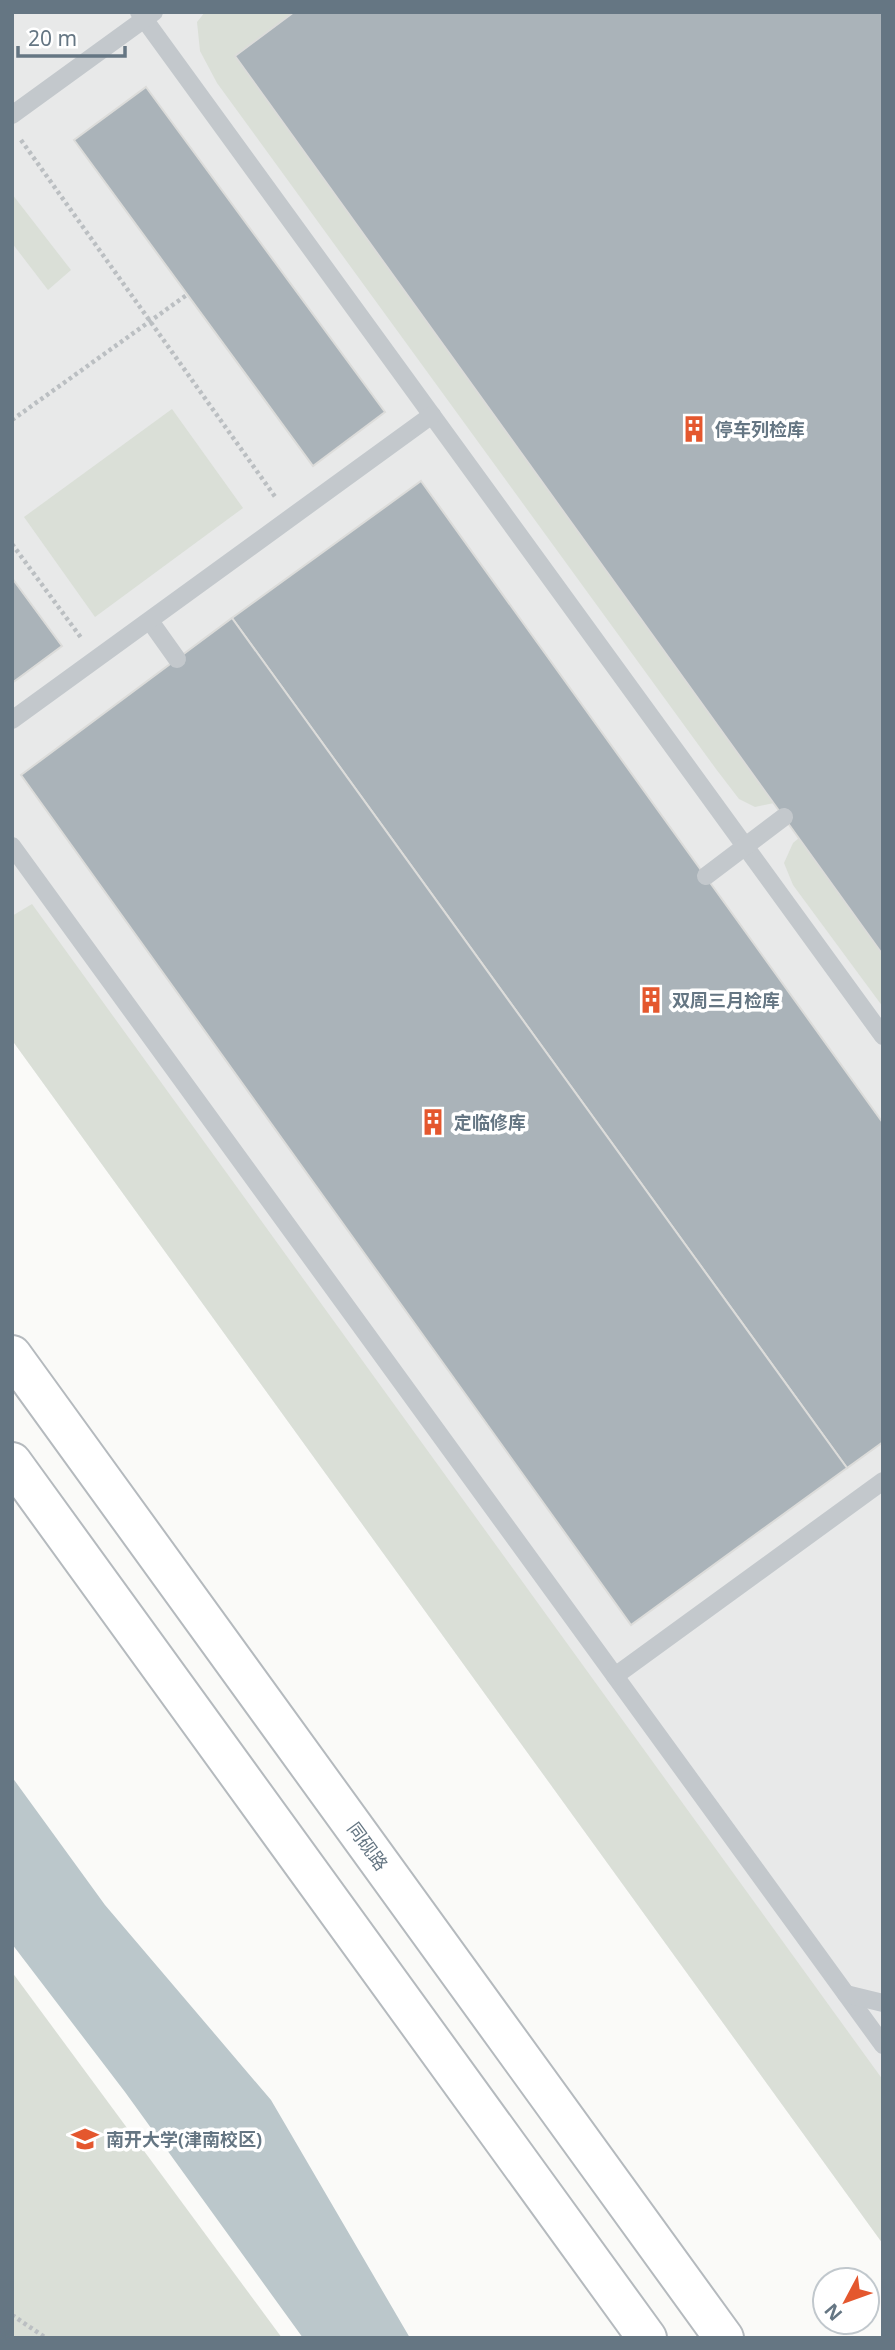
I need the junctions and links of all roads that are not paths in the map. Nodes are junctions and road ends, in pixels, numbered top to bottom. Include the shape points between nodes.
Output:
1 (146, 15) edge
2 (12, 115) edge
3 (432, 415) junction
4 (150, 621) junction
5 (177, 659) dead end
6 (12, 720) edge
7 (784, 817) dead end
8 (12, 846) edge
9 (745, 846) junction
10 (706, 876) dead end
11 (883, 1036) edge
12 (12, 1355) edge
13 (12, 1462) edge
14 (883, 1481) edge
15 (615, 1676) junction
16 (846, 1994) junction
17 (883, 2004) edge
18 (883, 2045) edge
19 (647, 2338) edge
20 (723, 2338) edge

1 - 2 lane
1 - 3 lane
3 - 4 lane
3 - 9 lane
4 - 5 lane
4 - 6 lane
7 - 9 lane
8 - 15 lane
9 - 10 lane
9 - 11 lane
12 - 20 main road, 同砚路
13 - 19 main road
14 - 15 lane
15 - 16 lane
16 - 17 lane
16 - 18 lane

